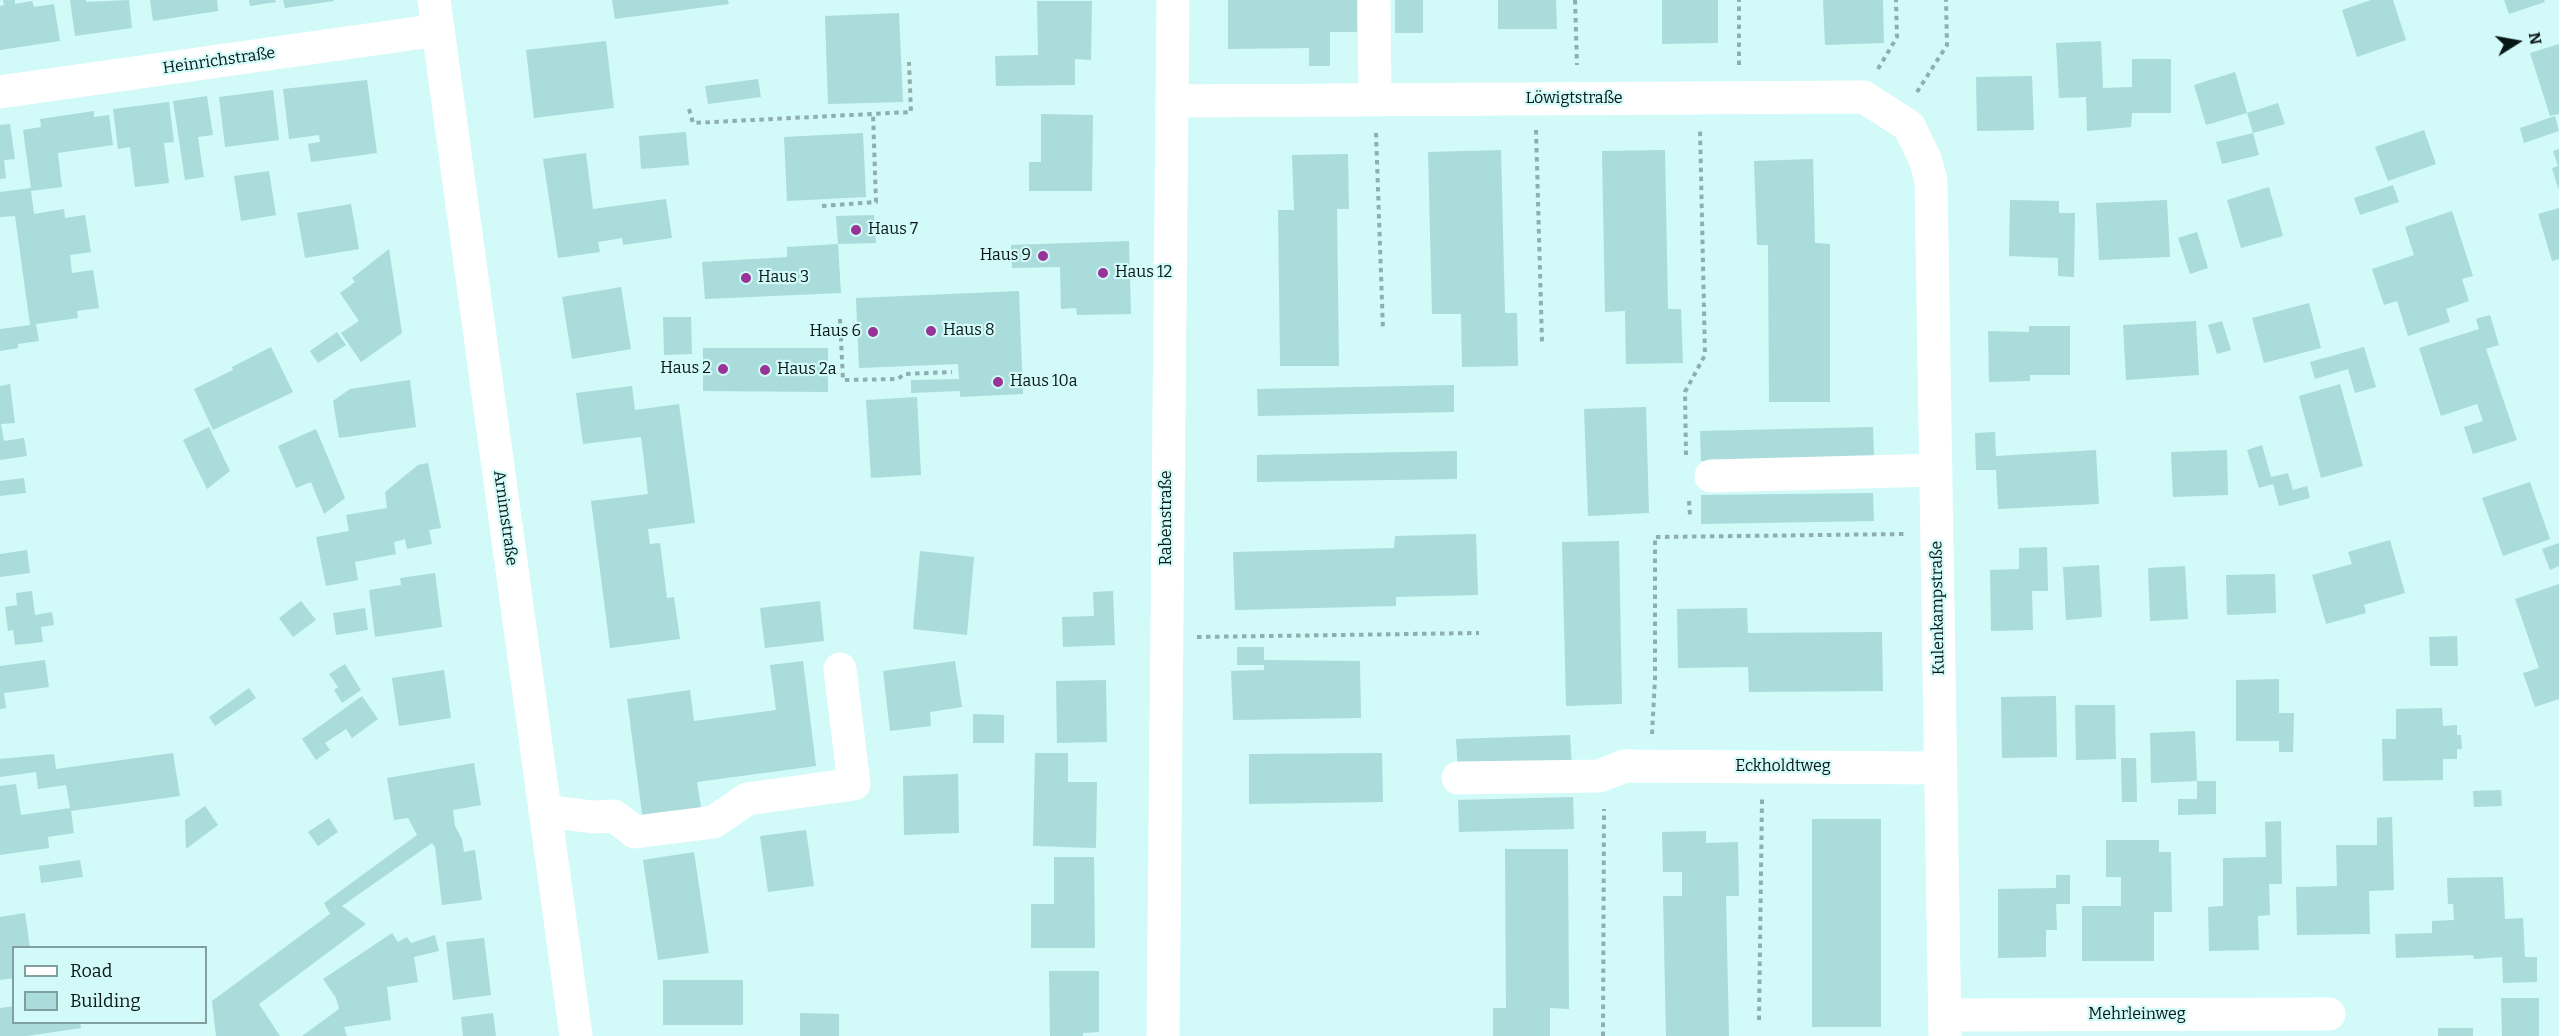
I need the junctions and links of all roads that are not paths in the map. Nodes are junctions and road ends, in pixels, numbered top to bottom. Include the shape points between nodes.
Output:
1 (1173, 0) edge
2 (1374, 0) edge
3 (436, 15) edge
4 (0, 92) edge
5 (1172, 100) junction
6 (1375, 100) junction
7 (1931, 180) joint
8 (1936, 470) junction
9 (1695, 478) road end
10 (840, 669) dead end
11 (1940, 768) junction
12 (1458, 778) dead end
13 (545, 811) junction
14 (2329, 1014) dead end
15 (1945, 1026) edge
16 (576, 1036) edge
17 (1162, 1036) edge

1 - 5 street, Rabenstraße
2 - 6 street
3 - 4 street, Heinrichstraße
3 - 13 street, Arnimstraße
5 - 6 street, Löwigtstraße
5 - 17 street, Rabenstraße
6 - 7 street, Löwigtstraße via 1864,98 1909,126
7 - 8 street, Kulenkampstraße
8 - 9 street
8 - 11 street, Kulenkampstraße
10 - 13 street via 854,784 747,800 714,822 635,832 614,816
11 - 12 street, Eckholdtweg via 1625,769
11 - 15 street, Kulenkampstraße
13 - 16 street, Arnimstraße
14 - 15 street, Mehrleinweg

